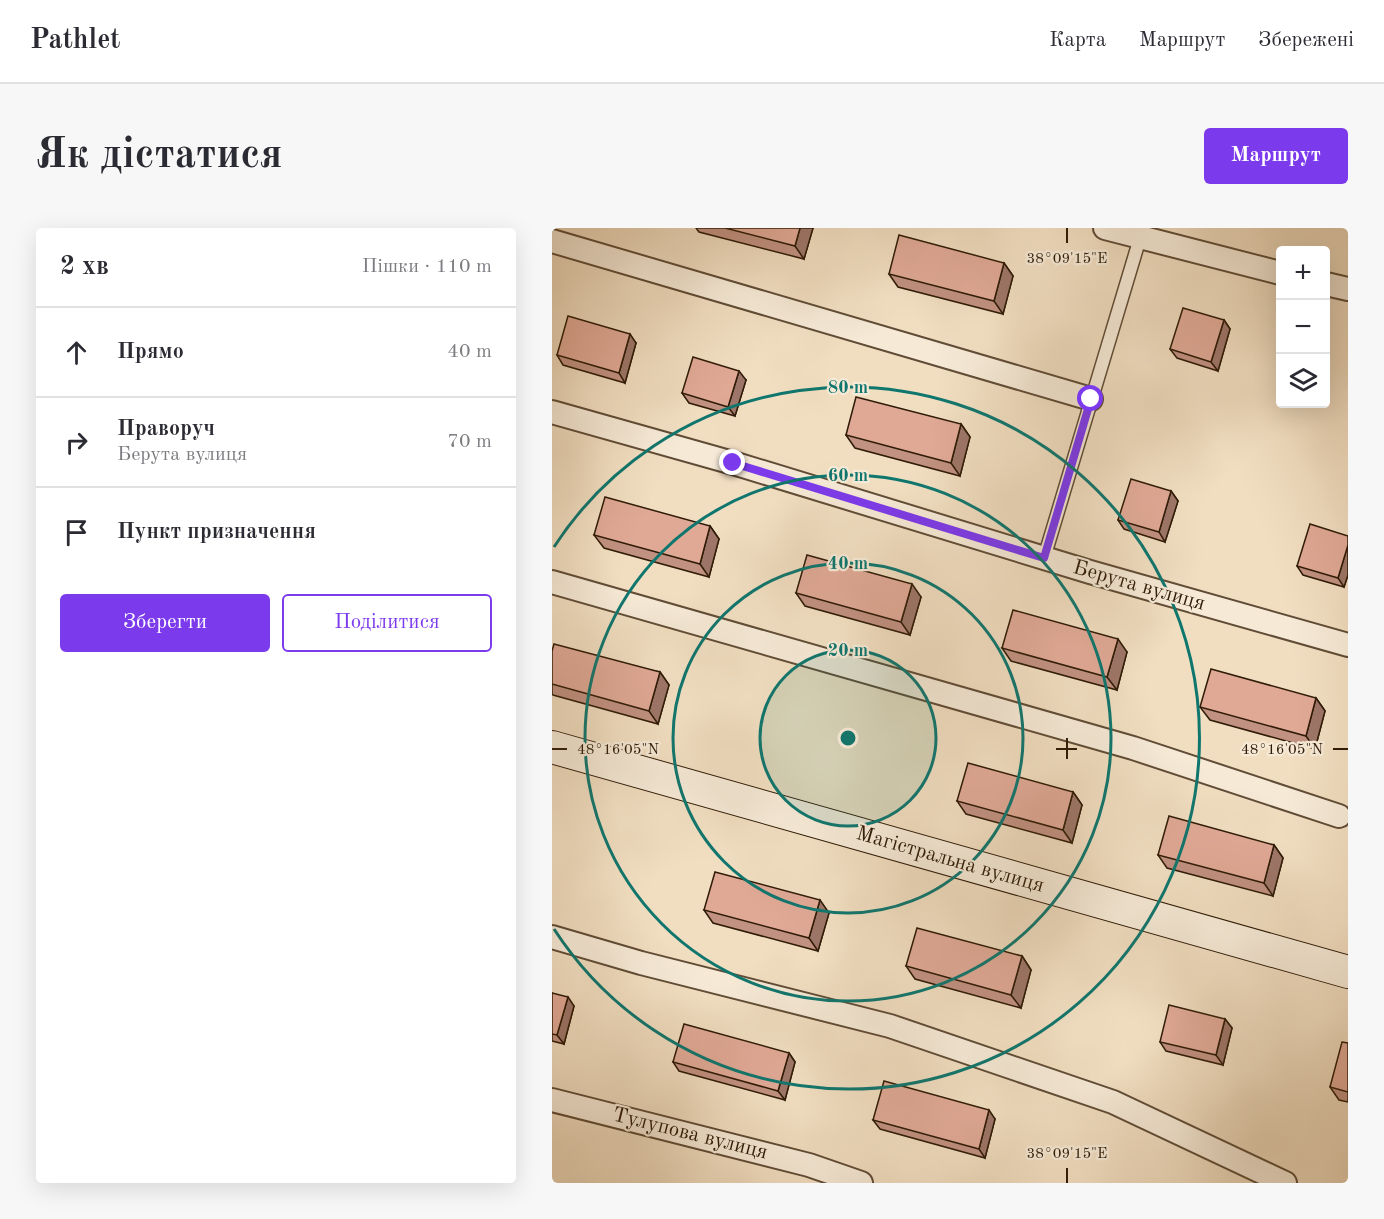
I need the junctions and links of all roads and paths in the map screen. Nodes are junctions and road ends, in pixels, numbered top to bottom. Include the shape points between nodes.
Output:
1 (1105, 228) edge
2 (1140, 238) junction
3 (552, 241) edge
4 (1276, 272) edge
5 (1330, 285) edge
6 (1348, 289) edge
7 (1091, 399) junction
8 (552, 412) edge
9 (1044, 558) junction
10 (552, 582) edge
11 (1348, 645) edge
12 (552, 747) edge
13 (1339, 816) dead end
14 (552, 937) edge
15 (1348, 972) edge
16 (552, 1100) edge
17 (861, 1183) edge
18 (1285, 1183) edge

1 - 2 street
2 - 4 street
2 - 7 lane
3 - 7 street
5 - 6 street
7 - 9 lane
8 - 9 street, Берута вулиця
9 - 11 street, Берута вулиця
10 - 13 street via 1133,748
12 - 15 main road, Магістральна вулиця
14 - 18 street via 890,1026 1113,1102
16 - 17 street, Тулупова вулиця via 809,1165

